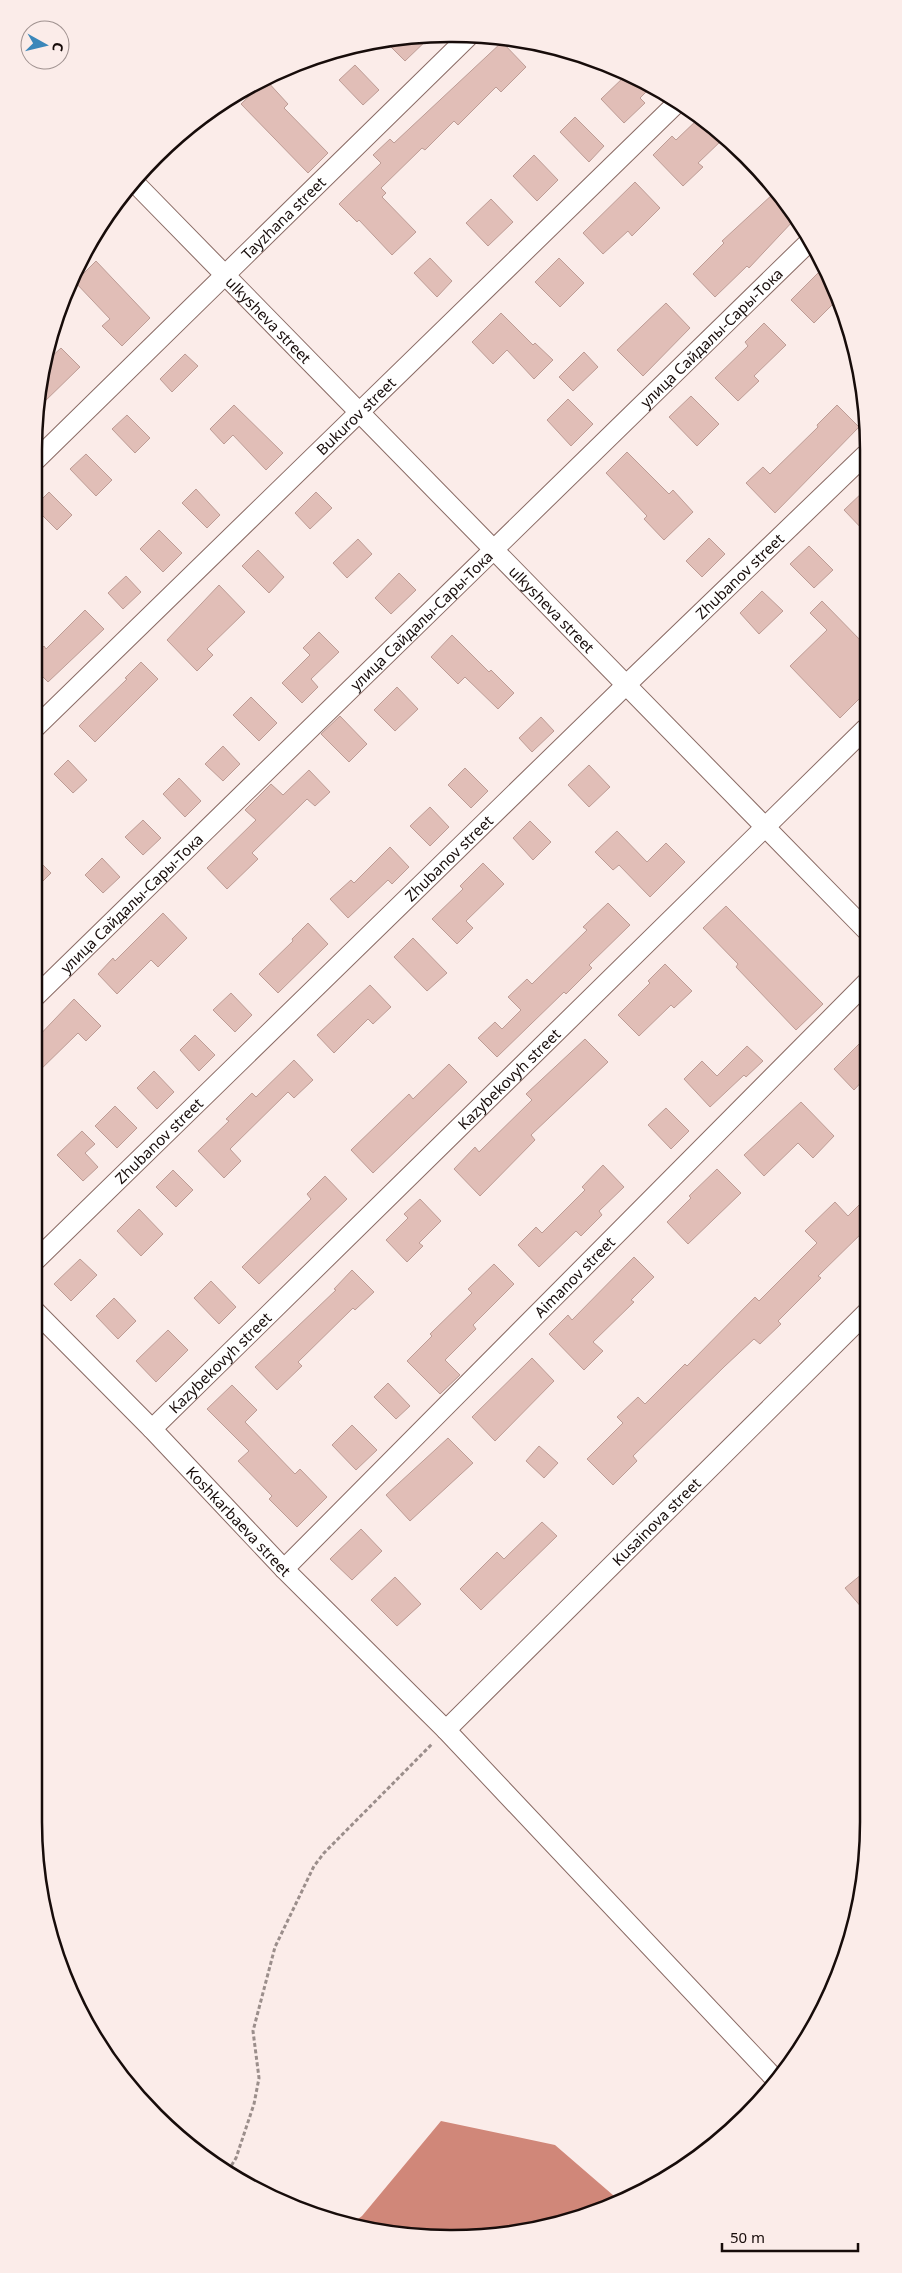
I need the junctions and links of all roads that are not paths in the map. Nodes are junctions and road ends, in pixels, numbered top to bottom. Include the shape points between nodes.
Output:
1 (462, 42) edge
2 (672, 108) edge
3 (139, 188) edge
4 (805, 246) edge
5 (225, 275) junction
6 (359, 412) junction
7 (42, 454) edge
8 (860, 460) edge
9 (494, 550) junction
10 (626, 685) junction
11 (42, 721) edge
12 (860, 735) edge
13 (766, 828) junction
14 (860, 924) edge
15 (860, 989) edge
16 (42, 990) edge
17 (42, 1254) edge
18 (42, 1318) edge
19 (860, 1319) edge
20 (152, 1429) junction
21 (284, 1569) junction
22 (446, 1730) junction
23 (771, 2075) edge

1 - 5 street, Tayzhana street
2 - 6 street, Bukurov street
3 - 5 street, ulkysheva street
4 - 9 street, улица Сайдалы-Сары-Тока
5 - 6 street, ulkysheva street
5 - 7 street, Tayzhana street
6 - 9 street, ulkysheva street
6 - 11 street, Bukurov street
8 - 10 street, Zhubanov street
9 - 10 street, ulkysheva street
9 - 16 street, улица Сайдалы-Сары-Тока
10 - 13 street, ulkysheva street
10 - 17 street, Zhubanov street
12 - 13 street, Kazybekovyh street
13 - 14 street, ulkysheva street
13 - 20 street, Kazybekovyh street
15 - 21 street, Aimanov street
18 - 20 street, Koshkarbaeva street
19 - 22 street, Kusainova street
20 - 21 street, Koshkarbaeva street
21 - 22 street, Koshkarbaeva street
22 - 23 street, Koshkarbaeva street

